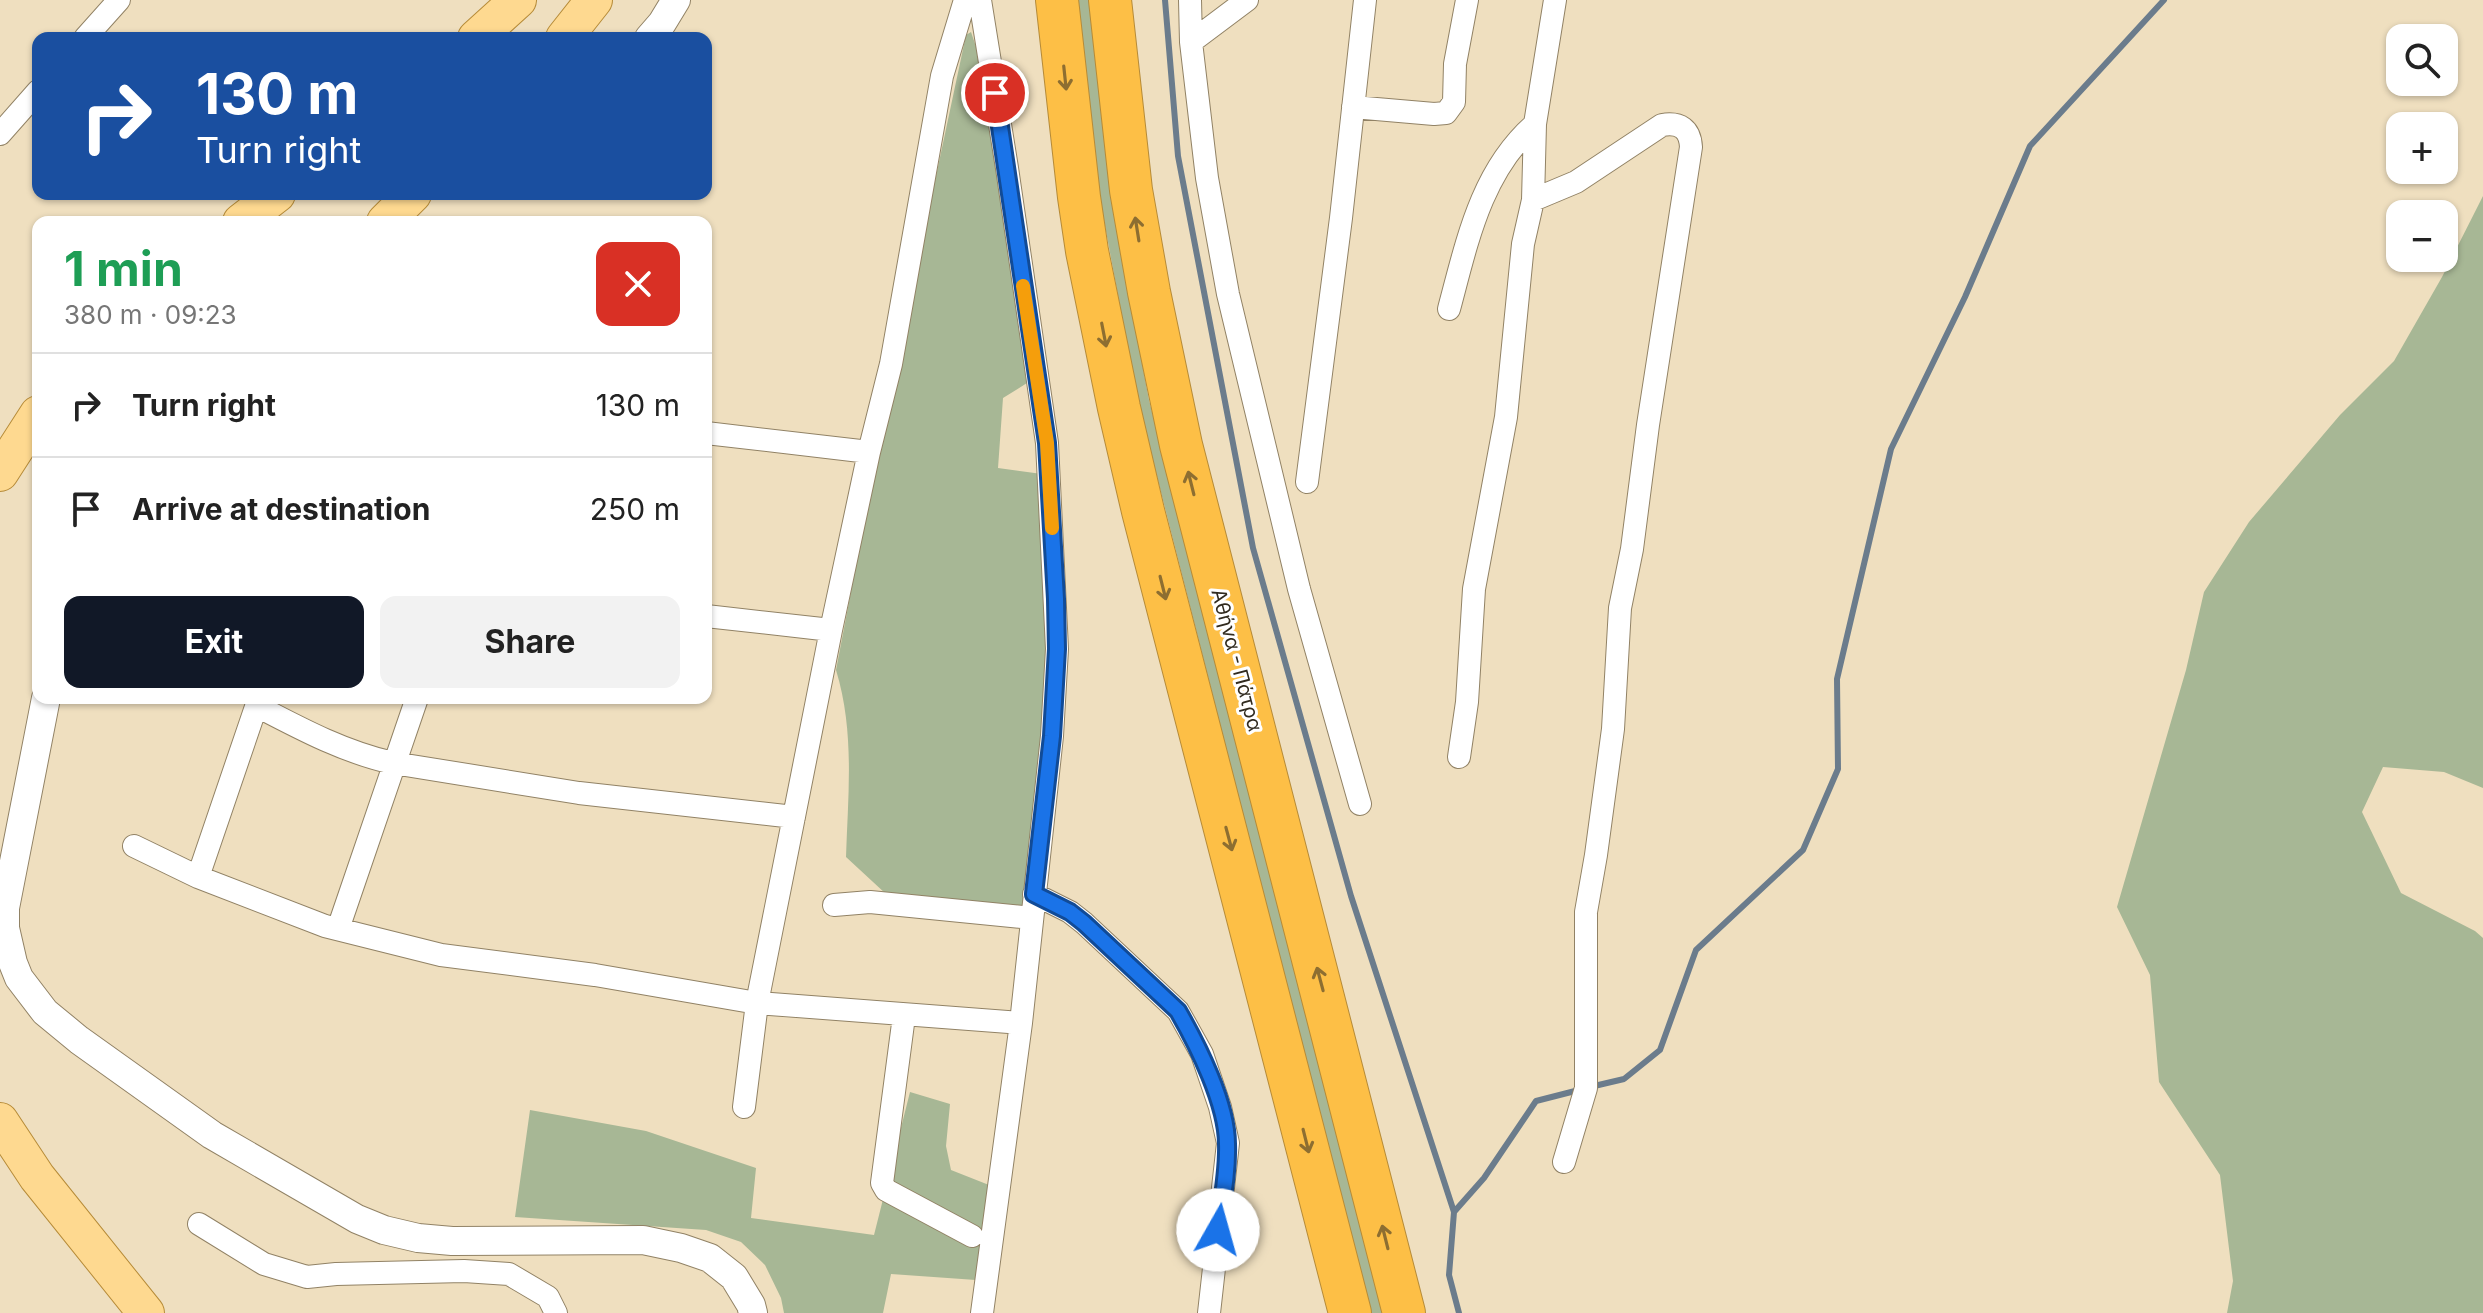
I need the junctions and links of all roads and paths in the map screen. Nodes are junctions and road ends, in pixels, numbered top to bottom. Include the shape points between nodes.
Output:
1 (119, 0) edge
2 (518, 0) edge
3 (594, 0) edge
4 (676, 0) edge
5 (965, 0) edge
6 (980, 0) edge
7 (1057, 0) edge
8 (1110, 0) edge
9 (1190, 0) edge
10 (1247, 0) edge
11 (1365, 0) edge
12 (1467, 0) edge
13 (1558, 2) edge
14 (90, 32) edge
15 (483, 32) edge
16 (569, 32) edge
17 (654, 32) edge
18 (1191, 42) junction
19 (32, 98) edge
20 (1353, 107) junction
21 (1535, 124) junction
22 (0, 134) edge
23 (269, 200) edge
24 (407, 200) edge
25 (420, 200) edge
26 (1533, 200) junction
27 (249, 216) edge
28 (391, 216) edge
29 (395, 216) edge
30 (1449, 309) dead end
31 (32, 423) edge
32 (712, 434) edge
33 (869, 452) junction
34 (0, 473) edge
35 (1307, 482) dead end
36 (712, 617) edge
37 (831, 630) junction
38 (45, 704) edge
39 (257, 704) edge
40 (261, 704) edge
41 (415, 704) edge
42 (1459, 757) dead end
43 (393, 763) junction
44 (1360, 804) dead end
45 (794, 817) junction
46 (134, 846) dead end
47 (198, 877) junction
48 (1034, 894) junction
49 (834, 905) dead end
50 (1032, 918) junction
51 (338, 929) junction
52 (757, 1003) junction
53 (904, 1016) junction
54 (1021, 1023) junction
55 (744, 1107) dead end
56 (0, 1121) edge
57 (1564, 1162) dead end
58 (199, 1224) dead end
59 (972, 1236) dead end
60 (146, 1313) edge
61 (556, 1313) edge
62 (753, 1313) edge
63 (982, 1313) edge
64 (1209, 1313) edge
65 (1350, 1313) edge
66 (1404, 1313) edge

1 - 14 street
2 - 15 main road
3 - 16 main road
4 - 17 street
5 - 33 street via 942,76 894,350
6 - 48 street via 1048,459 1057,649
7 -> 65 highway via 1079,197 1119,408
66 -> 8 highway, Αθήνα - Πάτρα via 1176,420 1131,190
9 - 18 street
10 - 18 street
11 - 20 street
12 - 20 street via 1451,109 1434,114
13 - 21 street
18 - 44 street via 1228,294 1299,589
19 - 22 street
20 - 35 street
21 - 26 street
21 - 30 street via 1518,138 1484,191
23 - 27 main road
24 - 28 main road
25 - 29 street
26 - 42 street via 1523,244 1506,417 1474,589
26 - 57 street via 1576,182 1662,125 1674,123 1690,136 1620,608 1613,729 1586,912 1586,1088
31 - 34 main road
32 - 33 street
33 - 37 street
36 - 37 street
37 - 45 street
38 - 62 street via 5,928 19,978 45,1012 212,1135 357,1219 418,1238 643,1240 681,1248 710,1258 734,1277
39 - 47 street
40 - 43 street via 325,742
41 - 43 street
43 - 45 street via 579,793
43 - 51 street
45 - 52 street
46 - 47 street
47 - 51 street
48 - 50 street
48 - 64 street via 1084,923 1169,1002 1202,1054 1228,1143
49 - 50 street via 870,902
50 - 54 street
51 - 52 street via 441,955
52 - 53 street
52 - 55 street
53 - 54 street
53 - 59 street via 882,1183 886,1190
54 - 63 street
56 - 60 main road via 37,1177
58 - 61 street via 264,1264 307,1277 509,1274 548,1297

